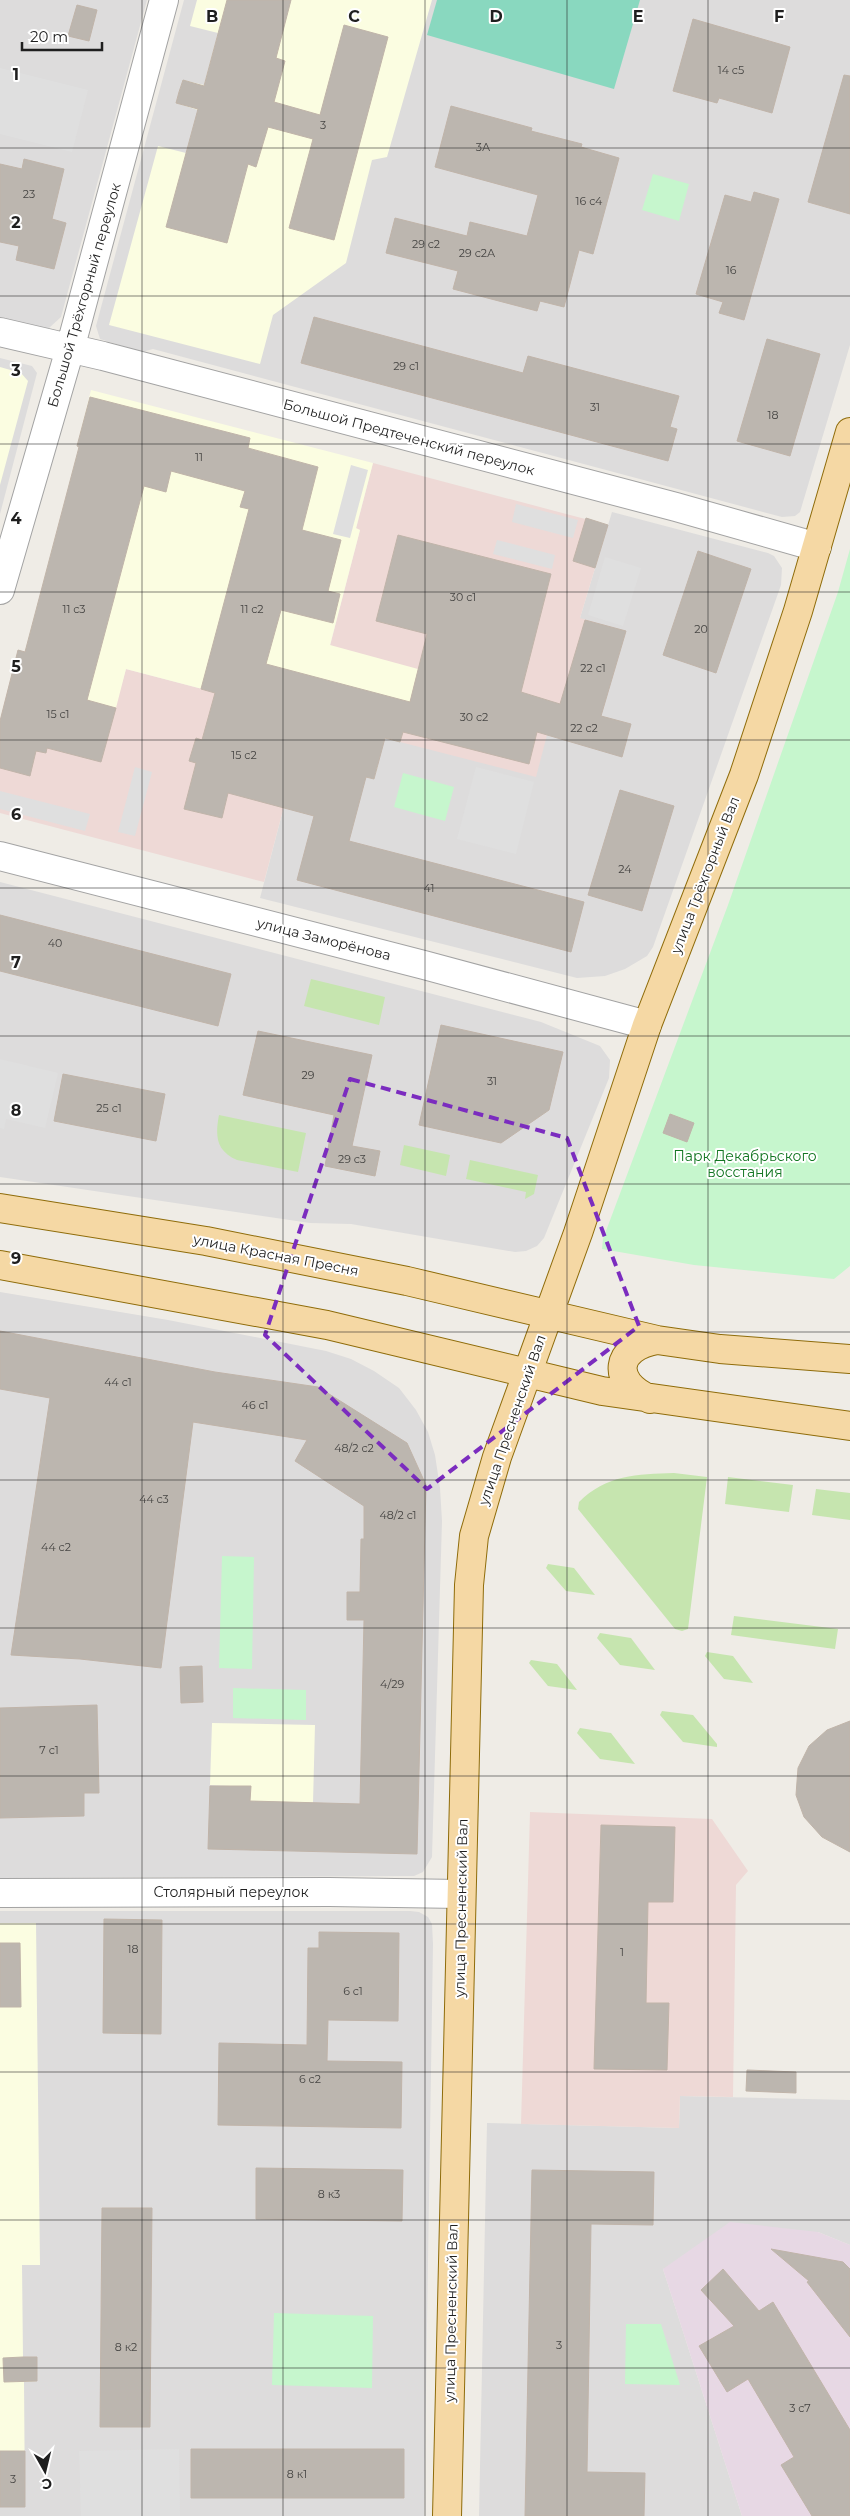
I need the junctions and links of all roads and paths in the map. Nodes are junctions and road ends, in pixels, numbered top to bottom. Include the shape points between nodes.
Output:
1 (164, 0) edge
2 (0, 332) edge
3 (70, 350) junction
4 (850, 432) edge
5 (817, 547) junction
6 (0, 590) edge
7 (0, 856) edge
8 (647, 1025) junction
9 (0, 1208) edge
10 (0, 1265) edge
11 (549, 1314) junction
12 (657, 1340) junction
13 (850, 1359) edge
14 (528, 1374) junction
15 (650, 1399) junction
16 (850, 1426) edge
17 (0, 1893) edge
18 (461, 1894) junction
19 (448, 2516) edge

1 - 3 street, Большой Трёхгорный переулок
2 - 3 street, Большой Предтеченский переулок
3 - 5 street, Большой Предтеченский переулок via 103,356
3 - 6 street, Большой Трёхгорный переулок
4 - 5 main road, улица Трёхгорный Вал
5 - 8 main road, улица Трёхгорный Вал via 744,776
7 - 8 street, улица Заморёнова via 424,964
8 - 11 main road, улица Трёхгорный Вал
9 - 11 main road, улица Красная Пресня via 206,1241 408,1281
10 - 14 main road via 328,1326
11 - 12 main road, улица Красная Пресня
11 - 14 main road, улица Пресненский Вал
12 - 13 main road, улица Красная Пресня via 720,1349
12 - 15 main road via 632,1348 624,1357 622,1372 627,1385
14 - 15 main road via 602,1392
14 - 18 main road, улица Пресненский Вал via 497,1458 474,1536 469,1585
15 - 16 main road
17 - 18 street, Столярный переулок
18 - 19 main road, улица Пресненский Вал

